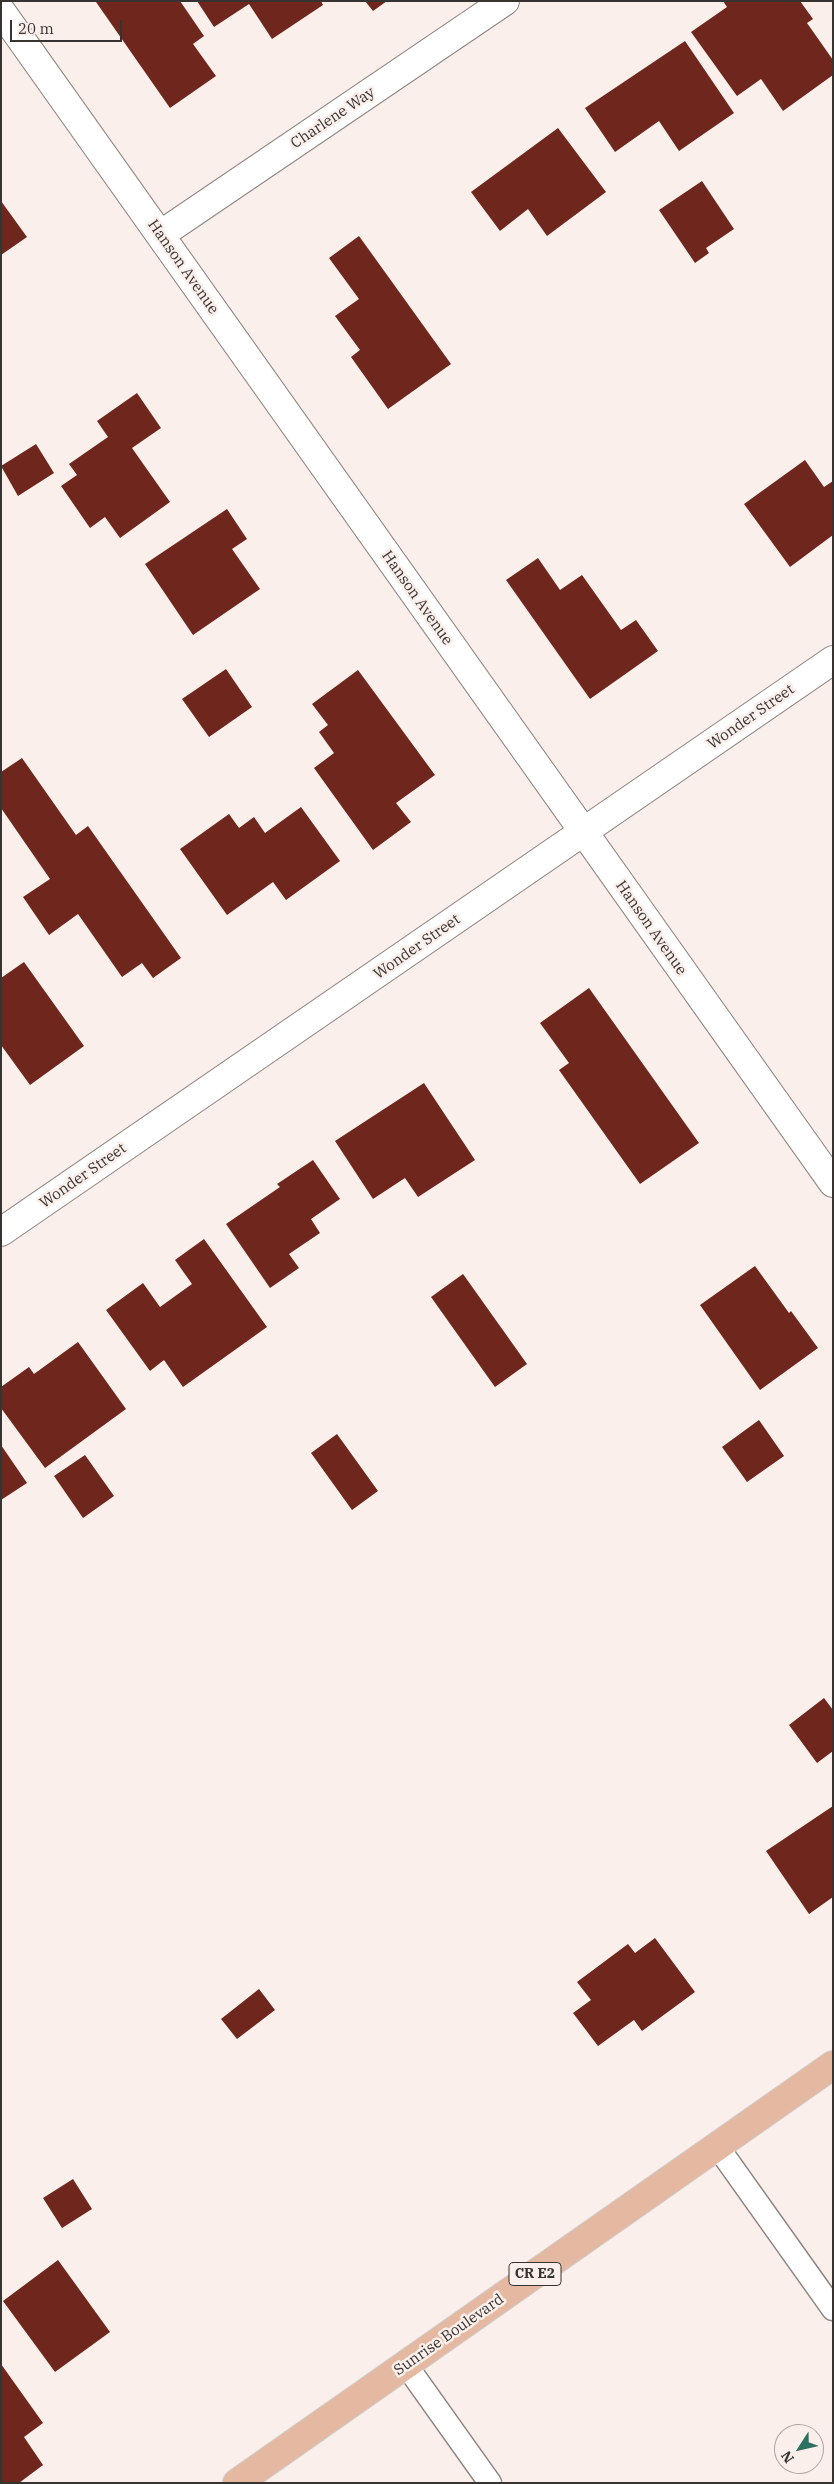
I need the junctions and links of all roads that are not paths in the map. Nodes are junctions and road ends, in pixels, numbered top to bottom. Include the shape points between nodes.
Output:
1 (505, 1) edge
2 (1, 11) edge
3 (160, 235) junction
4 (833, 660) edge
5 (583, 832) junction
6 (833, 1183) edge
7 (1, 1232) edge
8 (833, 2065) edge
9 (717, 2146) junction
10 (833, 2309) edge
11 (406, 2364) junction
12 (236, 2483) edge
13 (490, 2483) edge

1 - 3 street, Charlene Way
2 - 3 street, Hanson Avenue
3 - 5 street, Hanson Avenue
4 - 5 street, Wonder Street
5 - 6 street, Hanson Avenue
5 - 7 street, Wonder Street
8 - 9 main road, Sunrise Boulevard / CR E2
9 - 10 lane
9 - 11 main road, Sunrise Boulevard / CR E2
11 - 12 main road, Sunrise Boulevard / CR E2
11 - 13 lane

